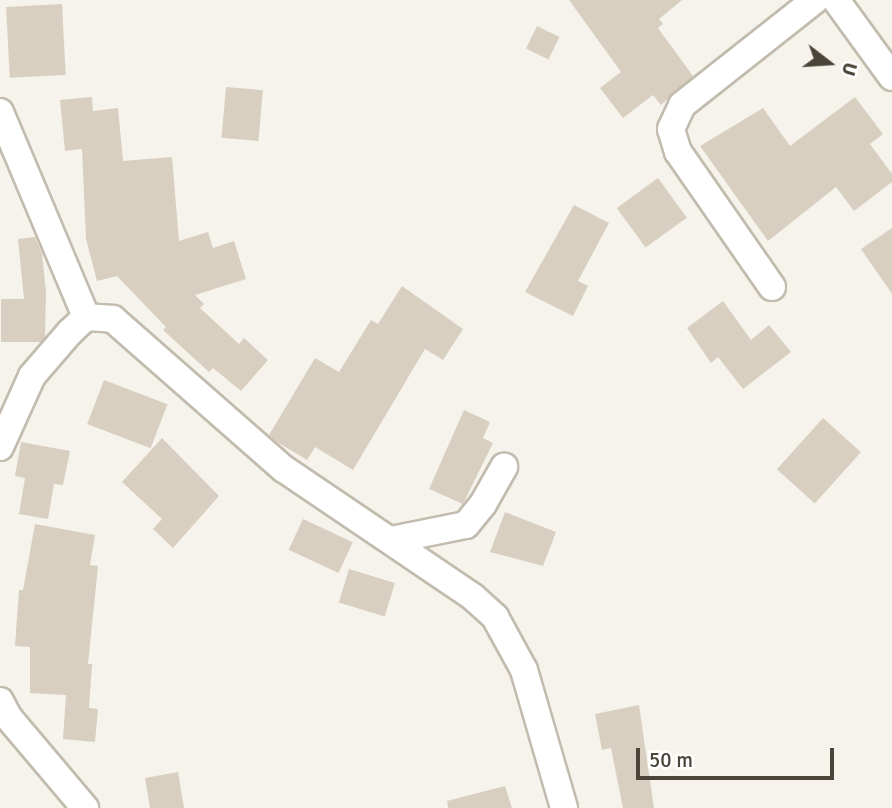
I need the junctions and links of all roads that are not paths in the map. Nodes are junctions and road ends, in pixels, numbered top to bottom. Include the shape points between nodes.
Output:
1 (815, 0) edge
2 (836, 0) edge
3 (892, 77) edge
4 (0, 112) edge
5 (772, 287) dead end
6 (86, 317) junction
7 (0, 447) edge
8 (504, 467) dead end
9 (391, 540) junction
10 (0, 701) edge
11 (85, 808) edge
12 (564, 808) edge

1 - 5 street via 682,105 671,129 678,152
2 - 3 street
4 - 6 street
6 - 7 street via 32,376
6 - 9 street via 113,319 284,469
8 - 9 street via 484,504 466,525
9 - 12 street via 472,597 510,638 542,723
10 - 11 street via 9,718

